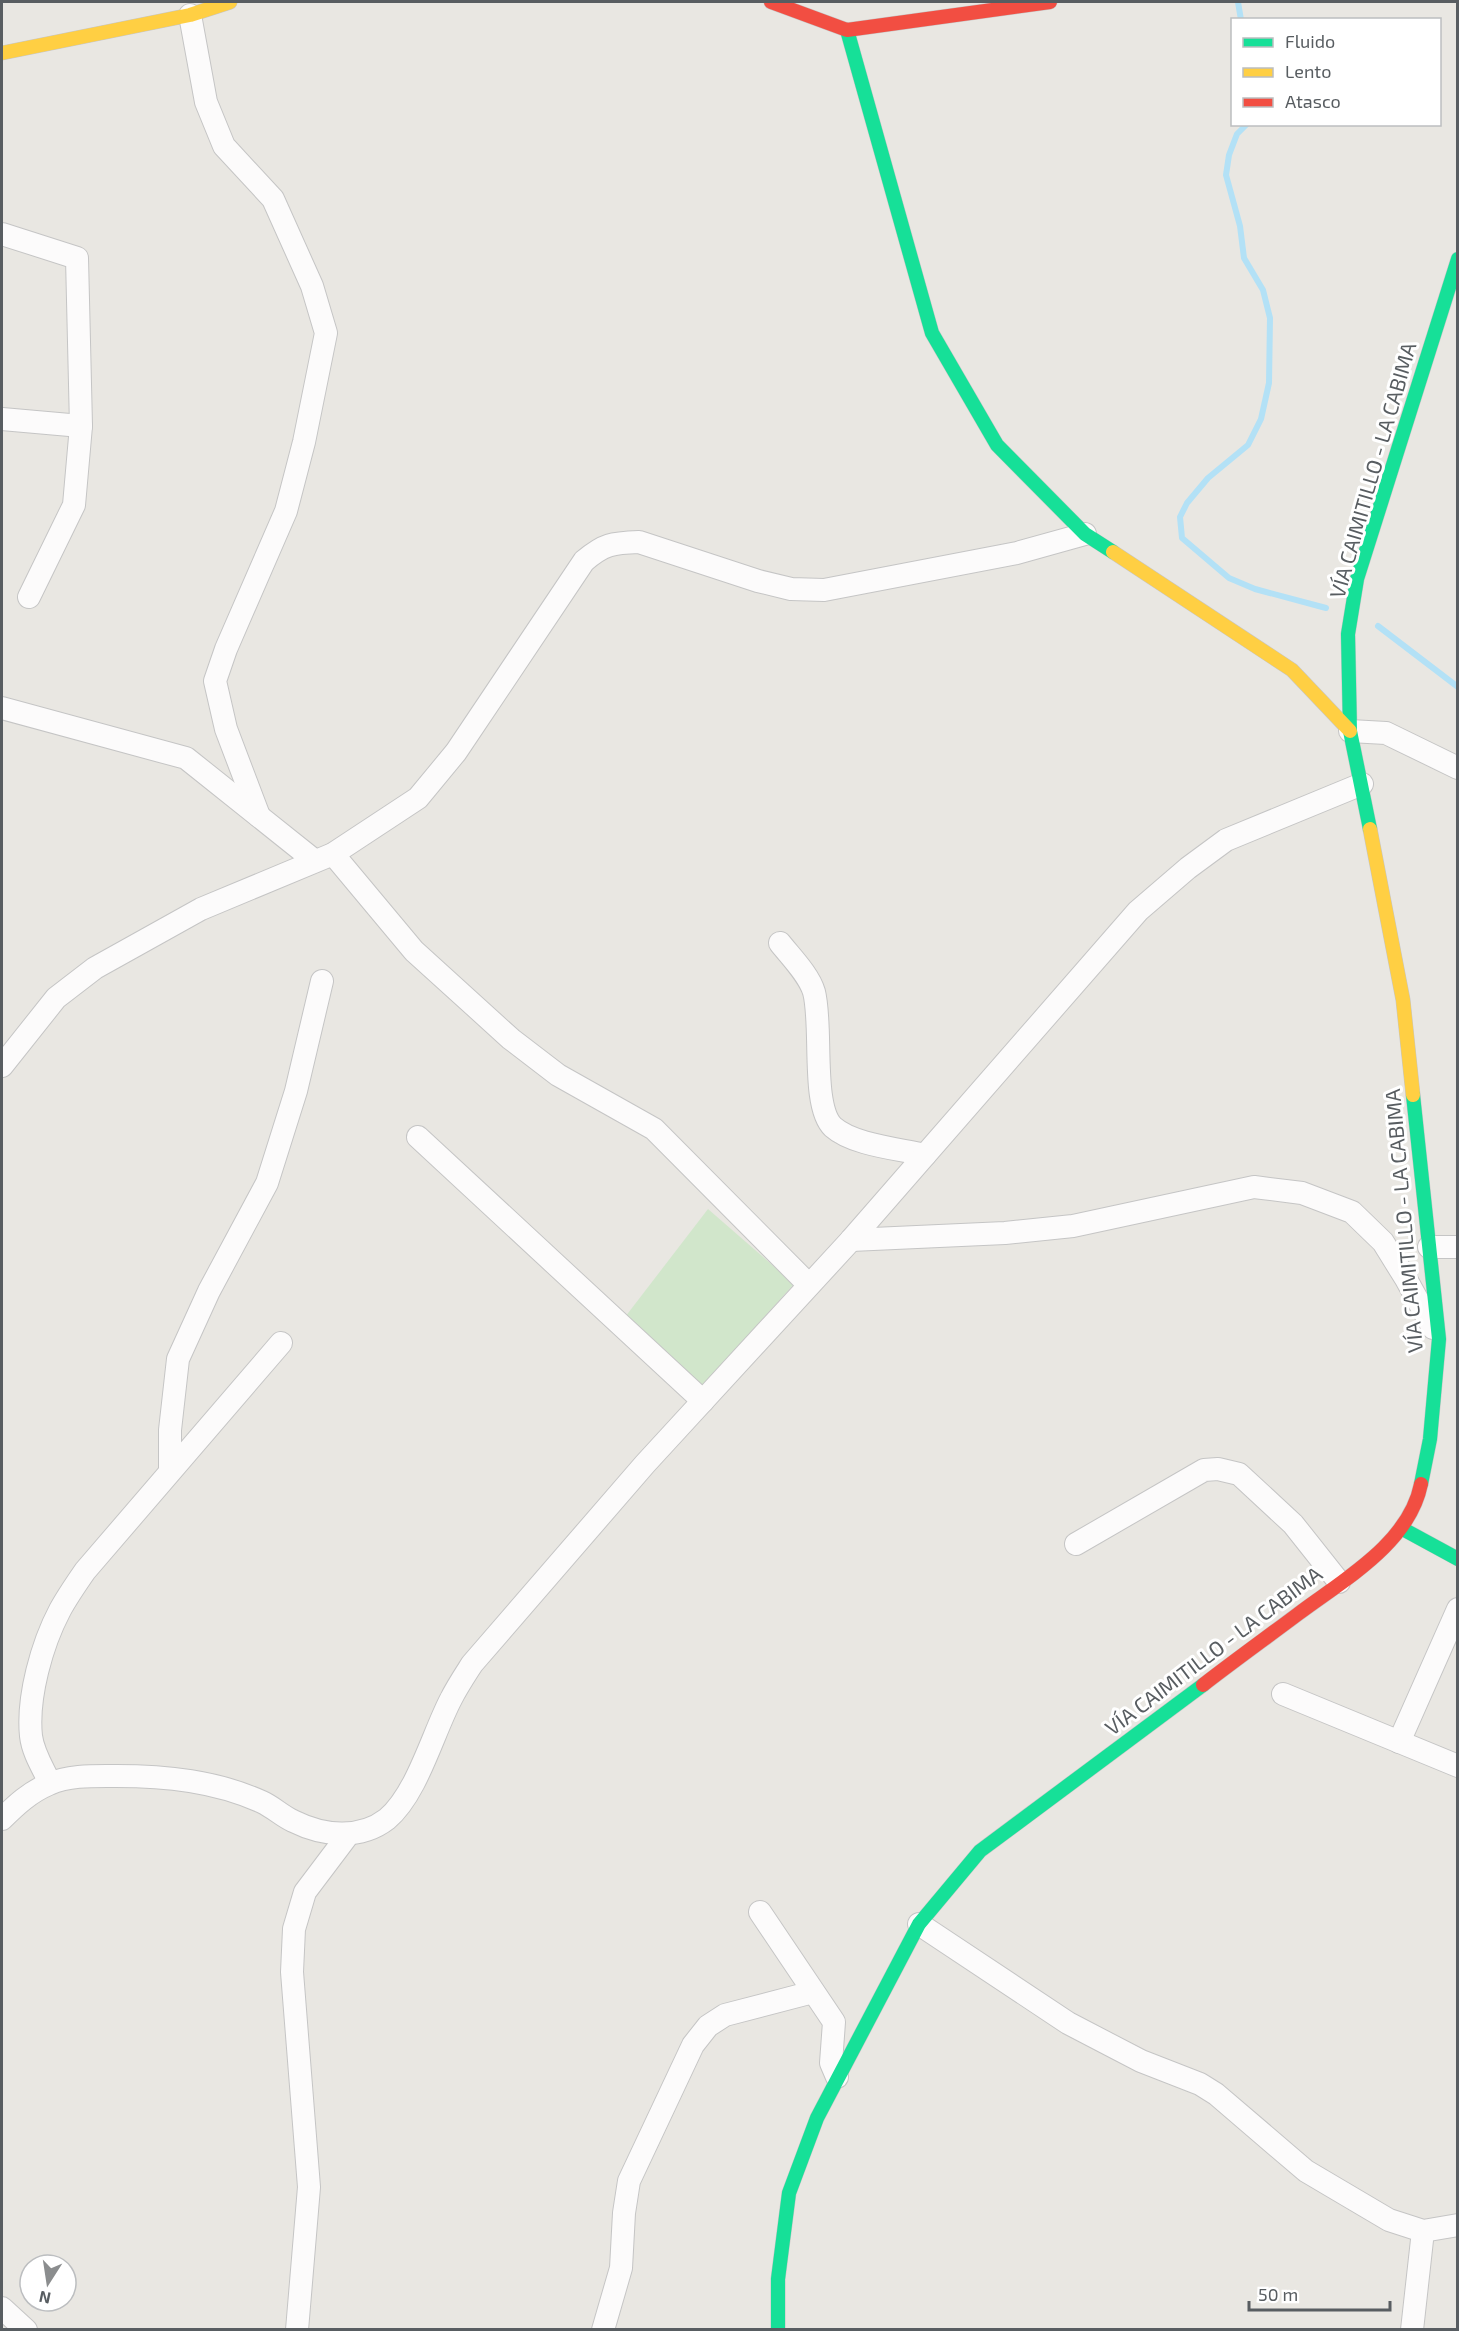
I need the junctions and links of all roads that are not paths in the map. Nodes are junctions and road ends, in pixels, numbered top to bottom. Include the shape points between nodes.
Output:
1 (230, 2) edge
2 (771, 2) edge
3 (1050, 2) edge
4 (189, 15) junction
5 (847, 30) junction
6 (2, 53) edge
7 (2, 234) edge
8 (1458, 259) edge
9 (2, 419) edge
10 (81, 426) junction
11 (1085, 534) junction
12 (29, 597) dead end
13 (1315, 669) dead end
14 (1292, 670) junction
15 (2, 708) edge
16 (1350, 731) junction
17 (1458, 768) edge
18 (1362, 784) junction
19 (259, 816) junction
20 (324, 857) junction
21 (780, 943) dead end
22 (322, 981) dead end
23 (5, 1054) edge
24 (418, 1137) dead end
25 (925, 1155) junction
26 (851, 1240) junction
27 (1429, 1247) junction
28 (1458, 1247) edge
29 (809, 1285) junction
30 (1439, 1339) junction
31 (281, 1343) dead end
32 (703, 1401) junction
33 (170, 1471) junction
34 (1401, 1528) junction
35 (1076, 1544) dead end
36 (1458, 1559) edge
37 (1339, 1582) junction
38 (1458, 1609) edge
39 (1283, 1694) dead end
40 (1399, 1742) junction
41 (1458, 1767) edge
42 (50, 1783) junction
43 (2, 1819) edge
44 (348, 1835) junction
45 (760, 1912) dead end
46 (919, 1924) junction
47 (813, 1992) junction
48 (837, 2077) junction
49 (1458, 2225) edge
50 (1423, 2231) junction
51 (2, 2308) edge
52 (26, 2330) edge
53 (297, 2330) edge
54 (603, 2330) edge
55 (778, 2330) edge
56 (1412, 2330) edge

1 - 4 street
2 - 5 street
3 - 5 street
4 - 6 street
4 - 19 street via 206,102 224,146 273,200 312,286 326,333 286,511 216,681 226,729
5 - 11 street via 932,333 997,445
7 - 10 street via 76,258
8 - 16 street, VÍA CAIMITILLO - LA CABIMA via 1357,579 1344,654
9 - 10 street
10 - 12 street via 74,505
11 - 14 street
11 - 20 street via 1017,553 824,590 791,589 758,581 639,542 619,542 600,548 584,561 456,752 418,798
13 - 14 street
14 - 16 street
15 - 19 street via 186,758
16 - 17 street via 1386,733
16 - 18 street, VÍA CAIMITILLO - LA CABIMA
18 - 25 street via 1226,840 1188,868 1138,911
18 - 27 street, VÍA CAIMITILLO - LA CABIMA via 1403,1000
19 - 20 street
20 - 23 street via 201,909 95,968 56,998
20 - 29 street via 414,951 512,1039 558,1075 654,1129
21 - 25 street via 813,990 824,1114 834,1128 854,1139
22 - 33 street via 296,1091 267,1183 209,1291 178,1359
24 - 32 street
25 - 26 street
26 - 29 street
26 - 30 street via 1073,1226 1254,1187 1302,1193 1352,1212 1383,1242
27 - 28 street
27 - 30 street, VÍA CAIMITILLO - LA CABIMA
29 - 32 street
30 - 34 street, VÍA CAIMITILLO - LA CABIMA via 1430,1439 1419,1494
31 - 33 street
32 - 44 street via 472,1664 450,1699 425,1760 390,1817 373,1829
33 - 42 street via 85,1571 59,1612 32,1696 31,1736
34 - 36 street
34 - 37 street, VÍA CAIMITILLO - LA CABIMA via 1373,1558
35 - 37 street via 1204,1470 1218,1469 1239,1474 1293,1524
37 - 46 street, VÍA CAIMITILLO - LA CABIMA via 980,1851
38 - 40 street
39 - 40 street
40 - 41 street
42 - 43 street via 23,1798
42 - 44 street via 88,1776 173,1778 215,1785 263,1802 294,1822
44 - 53 street via 305,1892 294,1929 292,1972 309,2187
45 - 47 street
46 - 48 street, VÍA CAIMITILLO - LA CABIMA
46 - 50 street via 1068,2023 1216,2094 1306,2171 1389,2220
47 - 48 street via 834,2022 831,2063
47 - 54 street via 725,2015 708,2026 693,2045 629,2181 621,2268
48 - 55 street, VÍA CAIMITILLO - LA CABIMA via 789,2193 778,2279
49 - 50 street
50 - 56 street
51 - 52 street

